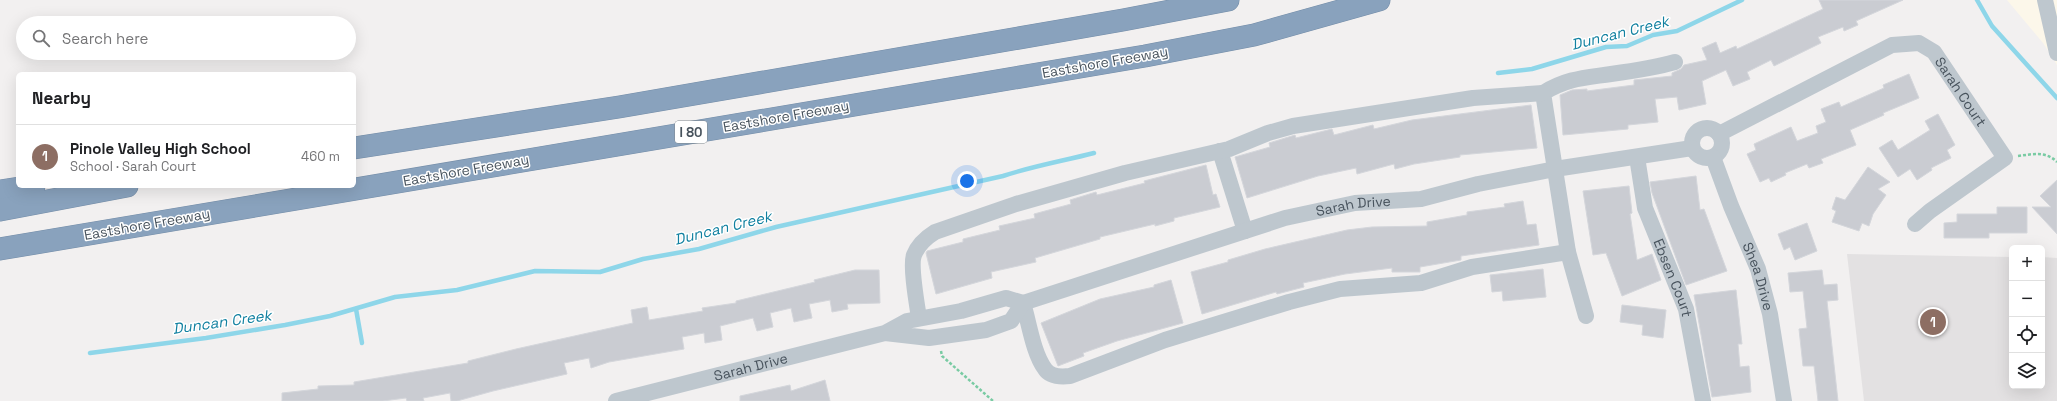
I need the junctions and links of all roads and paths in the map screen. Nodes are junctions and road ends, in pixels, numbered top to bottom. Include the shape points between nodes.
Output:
1 (1228, 0) edge
2 (1379, 0) edge
3 (2045, 0) edge
4 (2057, 53) edge
5 (1675, 62) dead end
6 (1543, 93) junction
7 (1719, 134) junction
8 (356, 148) edge
9 (1692, 148) junction
10 (1220, 151) junction
11 (1637, 157) junction
12 (1713, 157) junction
13 (2004, 158) junction
14 (2057, 162) edge
15 (1555, 169) junction
16 (20, 188) edge
17 (116, 188) edge
18 (0, 191) edge
19 (0, 210) edge
20 (1915, 224) dead end
21 (1245, 231) junction
22 (0, 249) edge
23 (1568, 252) junction
24 (1023, 303) junction
25 (1586, 316) dead end
26 (919, 318) junction
27 (885, 333) junction
28 (939, 337) junction
29 (616, 401) edge
30 (993, 401) edge
31 (1703, 401) edge
32 (1784, 401) edge

1 - 8 highway via 1115,22 619,107
2 - 22 highway, Eastshore Freeway / I 80 via 1254,35 1145,56
3 - 4 street
5 - 6 street via 1650,69 1577,78
6 - 10 street via 1465,100 1293,126
6 - 15 street
7 - 9 street via 1710,128 1700,130 1692,138
7 - 12 street via 1722,147
7 - 13 street, Sarah Court via 1892,45 1919,43 1934,52
9 - 11 street, Sarah Drive
9 - 12 street via 1701,157
10 - 21 street
10 - 26 street via 1016,204 935,232 926,238 914,255
11 - 15 street, Sarah Drive
11 - 31 street, Ebsen Court via 1645,208 1686,309
12 - 32 street, Shea Drive via 1758,269 1770,314
13 - 14 path via 2038,153
13 - 20 street via 1930,210
15 - 21 street, Sarah Drive via 1478,184 1422,199 1355,203 1285,218
15 - 23 street
16 - 18 highway
17 - 19 highway
21 - 24 street, Sarah Drive
23 - 24 street via 1472,267 1422,283 1340,289 1165,340 1070,376 1058,377 1045,370
23 - 25 street
24 - 26 street, Sarah Drive via 1006,298 961,311
24 - 28 street, Sarah Drive via 1011,321 986,330
26 - 27 street, Sarah Drive via 907,321
27 - 28 street, Sarah Drive
27 - 29 street, Sarah Drive
28 - 30 path via 942,356

